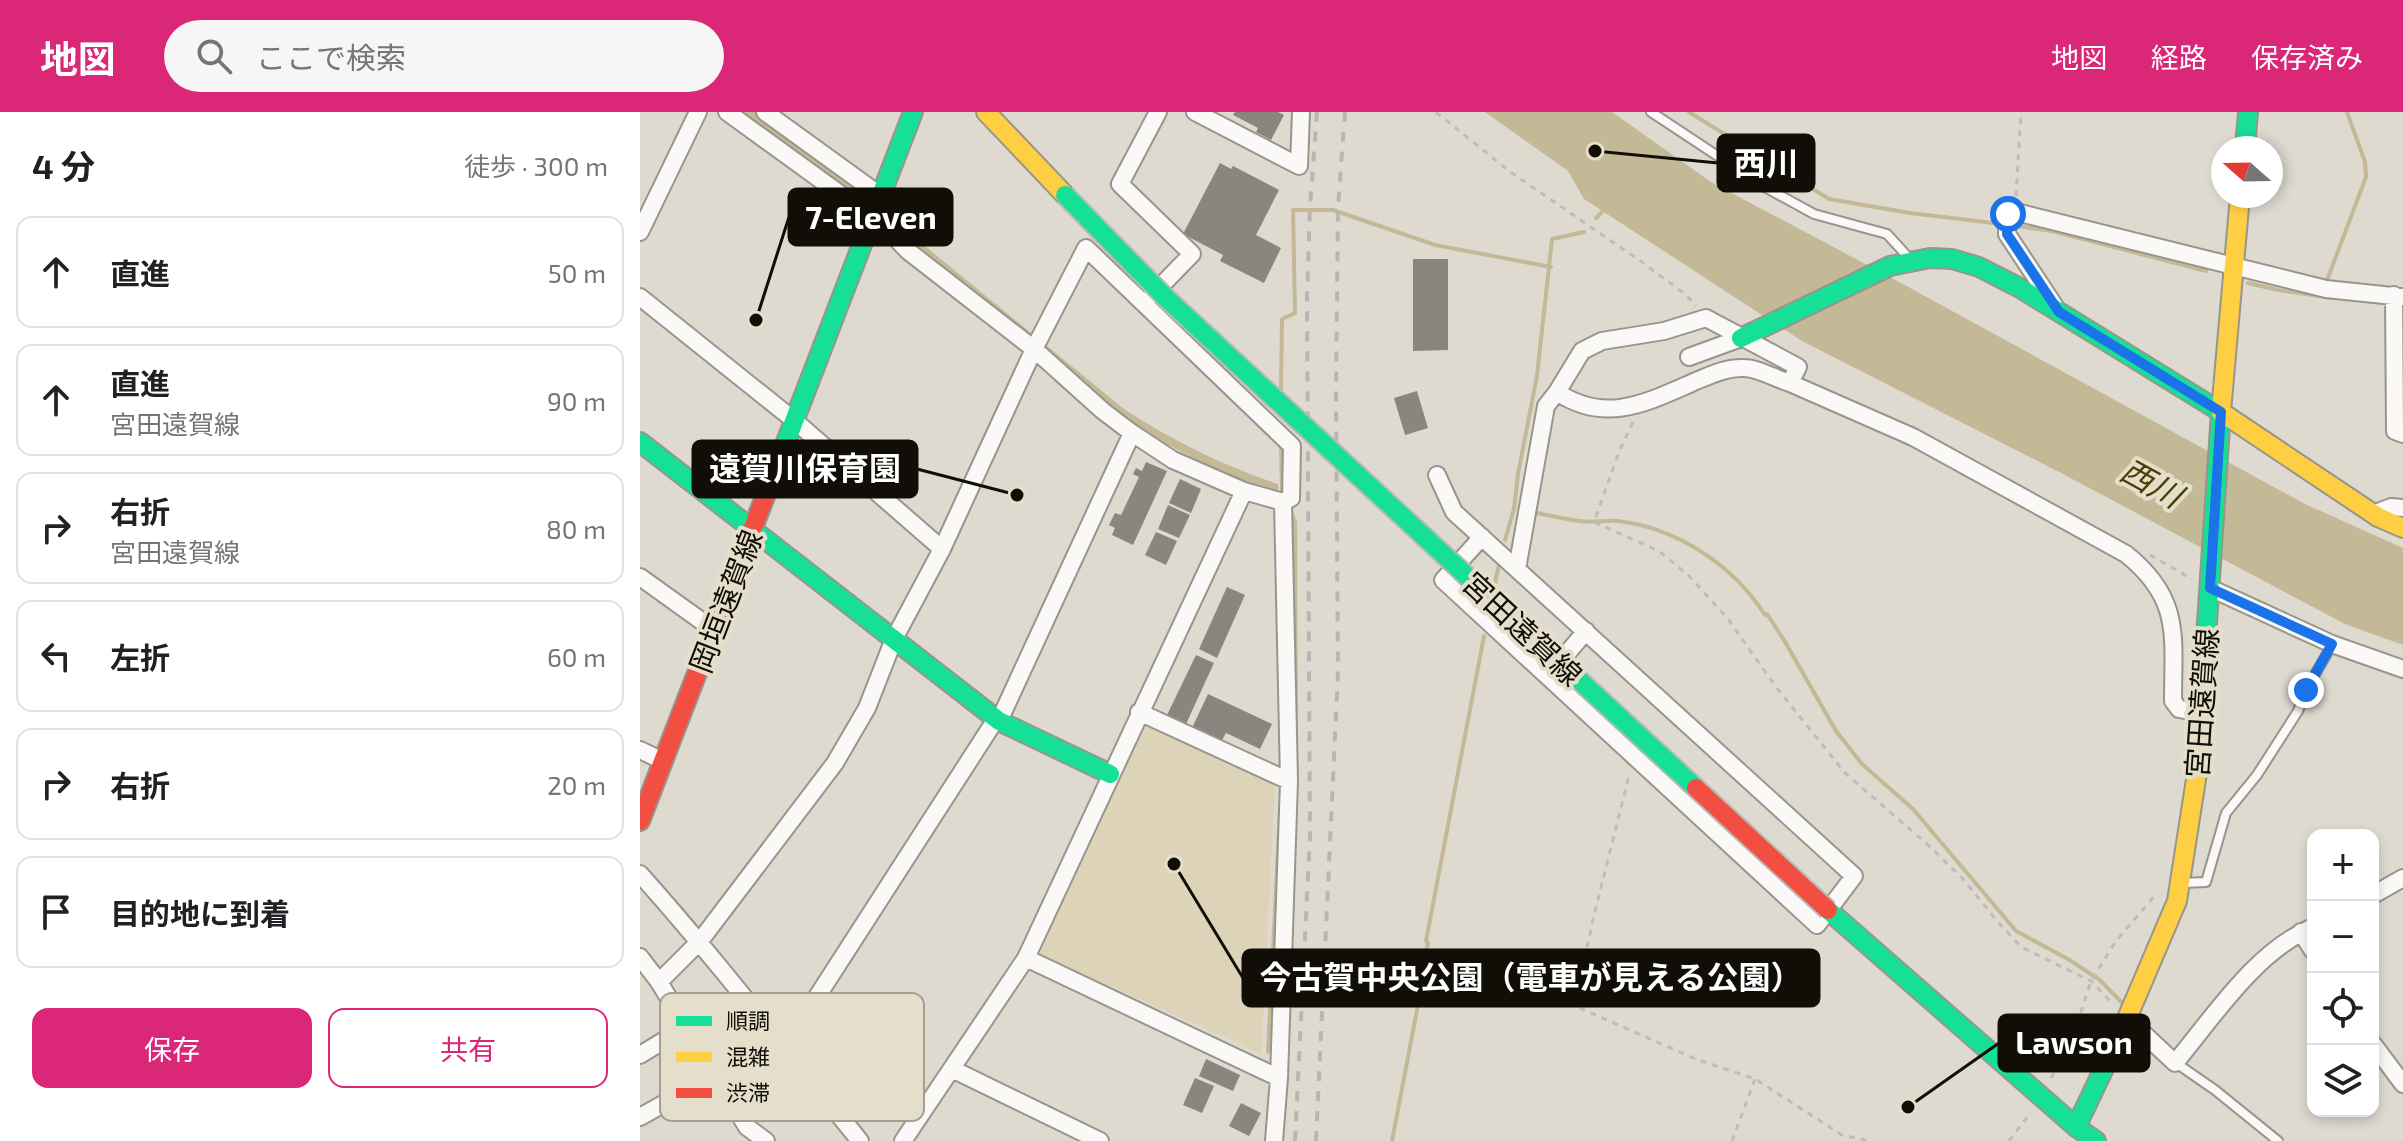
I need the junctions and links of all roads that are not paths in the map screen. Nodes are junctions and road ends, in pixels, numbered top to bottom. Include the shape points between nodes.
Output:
1 (698, 112) edge
2 (727, 112) edge
3 (765, 112) edge
4 (913, 112) edge
5 (986, 112) edge
6 (1158, 112) edge
7 (1195, 112) edge
8 (1301, 112) edge
9 (1651, 112) edge
10 (2248, 112) edge
11 (2246, 136) edge
12 (881, 196) junction
13 (2239, 208) edge
14 (874, 215) junction
15 (640, 232) edge
16 (1912, 262) junction
17 (2233, 265) junction
18 (2399, 296) edge
19 (640, 297) edge
20 (1143, 303) junction
21 (2059, 312) junction
22 (1741, 338) junction
23 (1034, 349) junction
24 (1689, 357) dead end
25 (1790, 383) junction
26 (1557, 392) junction
27 (2221, 412) junction
28 (795, 421) junction
29 (1132, 433) junction
30 (2403, 434) edge
31 (640, 442) edge
32 (1437, 475) dead end
33 (1244, 491) junction
34 (1283, 502) junction
35 (2403, 508) edge
36 (2373, 514) junction
37 (2403, 528) edge
38 (752, 531) junction
39 (1482, 537) junction
40 (942, 549) junction
41 (1517, 569) junction
42 (640, 577) edge
43 (2210, 588) junction
44 (714, 630) junction
45 (1586, 631) junction
46 (894, 639) junction
47 (2332, 644) junction
48 (2403, 669) edge
49 (1547, 677) junction
50 (1139, 712) junction
51 (2201, 713) junction
52 (998, 720) junction
53 (640, 750) edge
54 (663, 761) junction
55 (1110, 774) junction
56 (1289, 781) junction
57 (640, 821) edge
58 (640, 874) edge
59 (2403, 878) edge
60 (2179, 892) junction
61 (2379, 892) edge
62 (1828, 910) junction
63 (2307, 930) edge
64 (700, 941) junction
65 (640, 957) edge
66 (1026, 958) junction
67 (659, 982) junction
68 (666, 993) edge
69 (741, 993) edge
70 (820, 993) edge
71 (2128, 1019) junction
72 (660, 1043) edge
73 (2374, 1045) edge
74 (640, 1055) edge
75 (2175, 1063) junction
76 (952, 1069) junction
77 (1279, 1078) junction
78 (2403, 1084) edge
79 (660, 1106) edge
80 (924, 1110) edge
81 (640, 1117) edge
82 (743, 1121) edge
83 (844, 1121) edge
84 (917, 1121) edge
85 (2073, 1134) edge
86 (754, 1138) edge
87 (860, 1141) edge
88 (903, 1141) edge
89 (1100, 1141) edge
90 (1274, 1141) edge
91 (2096, 1141) edge
92 (2278, 1141) edge

1 - 15 street
2 - 14 street
3 - 12 street
4 - 12 main road, 岡垣遠賀線
5 - 62 main road, 宮田遠賀線, bridge via 1165,297
6 - 20 street via 1120,184 1192,254
7 - 8 street via 1299,166
9 - 16 lane via 1814,214 1887,234
10 - 11 main road
12 - 14 main road, 岡垣遠賀線
13 - 17 main road, 宮田遠賀線
14 - 23 street via 908,251
14 - 28 main road, 岡垣遠賀線
16 - 21 main road via 1952,259 1979,267
16 - 22 main road via 1890,266
17 - 18 street via 2326,289
17 - 21 street via 2008,214 2007,234
17 - 27 main road, 宮田遠賀線
18 - 30 street via 2395,431
19 - 28 street
20 - 23 street via 1086,248
20 - 34 street via 1292,446 1291,498
21 - 27 main road
22 - 24 street
22 - 25 street via 1798,367
22 - 26 street via 1706,318 1602,341 1582,351
23 - 29 street
23 - 40 street
25 - 26 street via 1745,367 1719,372 1641,405 1598,410
25 - 51 street via 1913,437 2126,554 2160,590 2172,626 2173,701 2179,709
26 - 41 street via 1546,406
27 - 36 main road
27 - 43 main road, 宮田遠賀線
28 - 38 main road, 岡垣遠賀線
28 - 40 street
29 - 33 street via 1173,460
29 - 52 street
31 - 38 main road
32 - 39 street via 1454,512
33 - 34 street
33 - 50 street
34 - 56 street
35 - 36 street
36 - 37 main road
38 - 44 main road, 岡垣遠賀線
38 - 46 main road
39 - 41 street
39 - 49 street via 1443,580
40 - 46 street
41 - 45 street
42 - 44 street
43 - 47 street
43 - 51 main road, 宮田遠賀線
44 - 54 main road, 岡垣遠賀線
45 - 49 street
45 - 62 street via 1854,876
46 - 52 main road
46 - 64 street via 867,708 835,763
47 - 48 street
47 - 60 lane via 2290,724 2226,813 2206,882
49 - 62 street via 1817,925
50 - 55 street
50 - 56 street
51 - 60 main road, 宮田遠賀線
52 - 55 main road
52 - 70 street
53 - 54 street
54 - 57 main road, 岡垣遠賀線
55 - 66 street
56 - 77 street
58 - 64 street
59 - 61 street
60 - 71 main road, 宮田遠賀線
62 - 85 main road, 宮田遠賀線
63 - 75 street via 2254,968
64 - 67 street
64 - 69 street
65 - 67 street
66 - 76 street
66 - 77 street
67 - 68 street
71 - 75 street
71 - 85 main road, 宮田遠賀線
72 - 74 street
73 - 78 street
75 - 92 lane
76 - 80 street
76 - 89 street
77 - 90 street
79 - 81 street
82 - 86 street
83 - 87 street
84 - 88 street
85 - 91 main road, 宮田遠賀線

